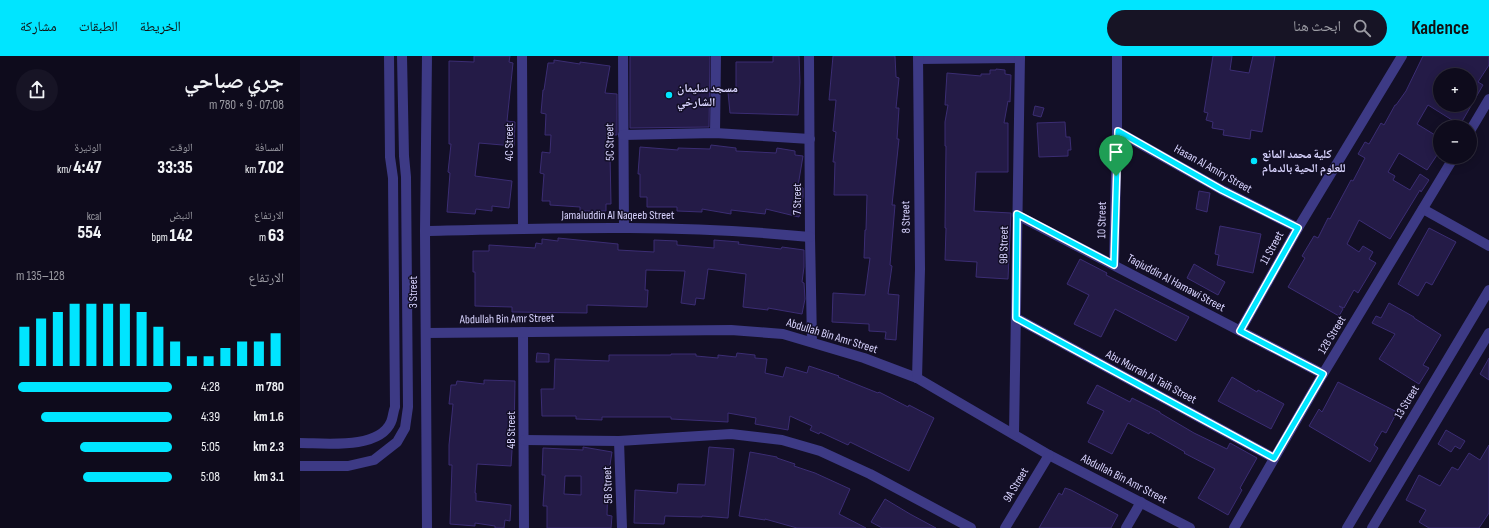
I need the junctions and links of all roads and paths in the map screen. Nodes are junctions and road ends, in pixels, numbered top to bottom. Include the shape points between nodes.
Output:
1 (389, 56) edge
2 (402, 56) edge
3 (427, 56) edge
4 (522, 56) edge
5 (623, 56) edge
6 (716, 56) edge
7 (809, 56) edge
8 (1117, 56) edge
9 (1402, 56) edge
10 (1020, 57) edge
11 (918, 58) edge
12 (1489, 99) edge
13 (1477, 120) edge
14 (1118, 131) junction
15 (715, 134) junction
16 (623, 135) junction
17 (810, 139) junction
18 (1450, 164) edge
19 (1423, 209) junction
20 (1017, 214) junction
21 (523, 228) junction
22 (624, 228) junction
23 (1298, 228) junction
24 (425, 231) junction
25 (810, 237) junction
26 (1489, 246) edge
27 (1114, 265) junction
28 (1489, 290) edge
29 (1016, 318) junction
30 (1240, 331) junction
31 (523, 332) junction
32 (426, 333) junction
33 (1489, 333) edge
34 (812, 342) junction
35 (1323, 374) junction
36 (917, 378) junction
37 (1014, 434) junction
38 (375, 438) junction
39 (524, 440) junction
40 (619, 441) junction
41 (397, 442) junction
42 (300, 443) edge
43 (1049, 455) junction
44 (1274, 458) junction
45 (300, 466) edge
46 (1141, 502) junction
47 (427, 528) edge
48 (524, 528) edge
49 (622, 528) edge
50 (971, 528) edge
51 (1005, 528) edge
52 (1126, 528) edge
53 (1190, 528) edge
54 (1234, 528) edge
55 (1347, 528) edge
56 (1372, 528) edge

1 - 38 street via 395,407 391,423
2 - 41 street via 408,407 405,428
3 - 24 street, 3 Street
4 - 21 street, 4C Street
5 - 16 street, 5C Street
6 - 15 street
7 - 17 street, 7 Street
8 - 14 street, 10 Street
9 - 23 street, 11 Street
10 - 11 street
10 - 20 street, 9B Street
11 - 36 street, 8 Street via 920,269
12 - 13 street
14 - 23 street, Hasan Al Amiry Street via 1222,190
14 - 27 street, 10 Street
15 - 16 street
15 - 17 street
16 - 22 street, 5C Street
17 - 25 street, 7 Street
18 - 19 street, 12B Street
19 - 26 street
19 - 35 street, 12B Street
20 - 27 street, Taqiuddin Al Hamawi Street
20 - 29 street, 9B Street
21 - 22 street, Jamaluddin Al Naqeeb Street
21 - 24 street, Jamaluddin Al Naqeeb Street
22 - 25 street, Jamaluddin Al Naqeeb Street via 681,228
23 - 30 street, 11 Street
24 - 32 street, 3 Street
25 - 34 street, 7 Street
27 - 30 street, Taqiuddin Al Hamawi Street
28 - 55 street, 13 Street
29 - 37 street, 9B Street
29 - 44 street, Abu Murrah Al Taifi Street
30 - 35 street, Taqiuddin Al Hamawi Street
31 - 32 street, Abdullah Bin Amr Street
31 - 34 street, Abdullah Bin Amr Street via 731,330 783,334
31 - 39 street, 4B Street
32 - 47 street, 3 Street
33 - 56 street
34 - 36 street, Abdullah Bin Amr Street
35 - 44 street, 12B Street
36 - 37 street, Abdullah Bin Amr Street
37 - 43 street, Abdullah Bin Amr Street
38 - 41 street
38 - 42 street via 349,443
39 - 40 street
39 - 48 street, 4B Street
40 - 49 street, 5B Street
40 - 50 street via 732,434 782,440 820,451 870,474
41 - 45 street via 374,460 360,464
43 - 46 street, Abdullah Bin Amr Street
43 - 51 street, 9A Street
44 - 54 street, 12B Street
46 - 52 street
46 - 53 street, Abdullah Bin Amr Street

